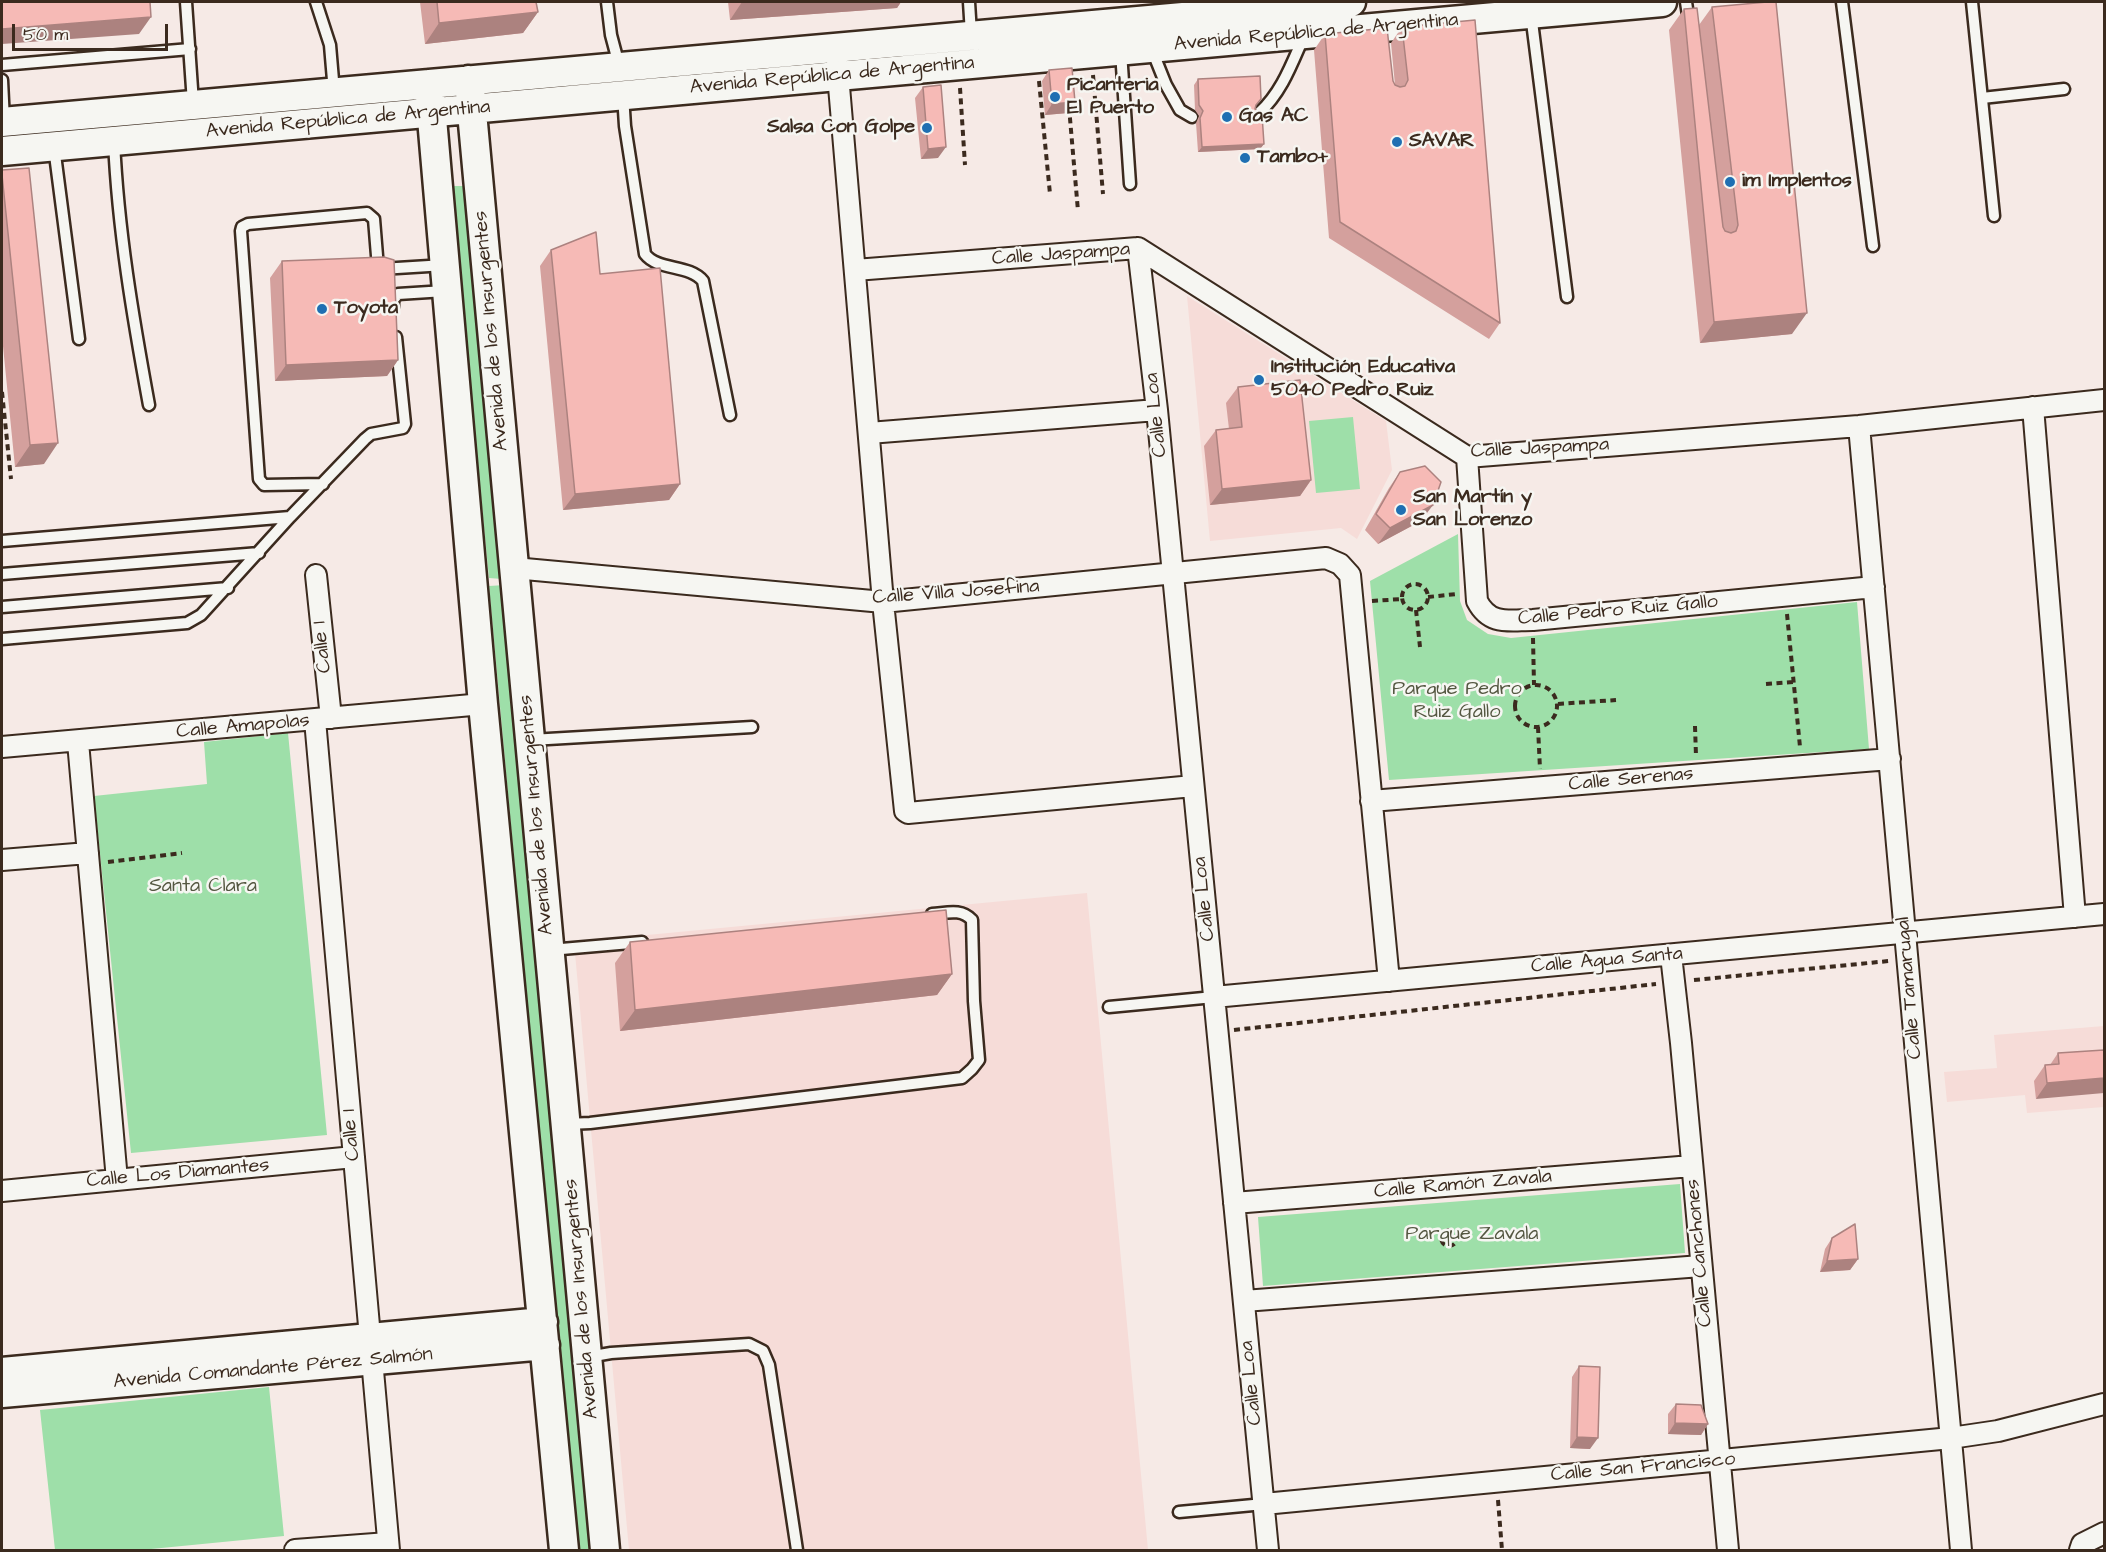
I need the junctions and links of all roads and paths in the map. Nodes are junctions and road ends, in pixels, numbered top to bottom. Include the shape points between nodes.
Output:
1 (186, 2) edge
2 (316, 2) edge
3 (607, 2) edge
4 (969, 2) edge
5 (1351, 2) edge
6 (1662, 2) edge
7 (1686, 2) edge
8 (1842, 2) edge
9 (1972, 2) edge
10 (1531, 13) junction
11 (1690, 29) edge
12 (1305, 34) junction
13 (971, 35) junction
14 (1119, 36) junction
15 (835, 47) junction
16 (1151, 47) junction
17 (190, 49) junction
18 (1091, 53) junction
19 (1036, 58) junction
20 (2, 65) edge
21 (958, 65) junction
22 (838, 76) junction
23 (2, 80) edge
24 (469, 80) junction
25 (621, 81) junction
26 (429, 84) junction
27 (2064, 89) dead end
28 (334, 92) junction
29 (1982, 98) junction
30 (1068, 100) edge
31 (194, 104) junction
32 (472, 109) junction
33 (432, 112) junction
34 (1259, 113) edge
35 (1192, 117) dead end
36 (3, 122) edge
37 (114, 141) junction
38 (54, 147) junction
39 (2, 151) edge
40 (965, 165) dead end
41 (1130, 184) dead end
42 (1050, 194) dead end
43 (1103, 194) dead end
44 (1077, 211) dead end
45 (1994, 216) dead end
46 (1873, 246) dead end
47 (1138, 248) junction
48 (855, 270) junction
49 (446, 278) junction
50 (1567, 297) dead end
51 (79, 339) dead end
52 (2, 392) edge
53 (2104, 400) edge
54 (149, 405) dead end
55 (2033, 407) junction
56 (1157, 410) junction
57 (730, 415) dead end
58 (1859, 426) junction
59 (869, 433) junction
60 (1467, 457) junction
61 (11, 479) dead end
62 (323, 484) junction
63 (290, 517) junction
64 (2, 541) edge
65 (259, 553) junction
66 (514, 568) junction
67 (2, 574) edge
68 (1173, 574) junction
69 (316, 575) dead end
70 (228, 588) junction
71 (1874, 588) junction
72 (1477, 592) junction
73 (1786, 596) junction
74 (1428, 597) junction
75 (1402, 599) junction
76 (883, 602) junction
77 (1353, 602) junction
78 (2, 606) edge
79 (1416, 610) junction
80 (1533, 620) junction
81 (2, 639) edge
82 (1420, 647) dead end
83 (1794, 682) junction
84 (1766, 684) dead end
85 (1534, 685) junction
86 (1616, 700) dead end
87 (483, 704) junction
88 (1558, 704) junction
89 (323, 719) junction
90 (1695, 726) dead end
91 (752, 727) dead end
92 (1538, 728) junction
93 (530, 740) junction
94 (78, 742) junction
95 (2, 747) edge
96 (1890, 759) junction
97 (1802, 766) junction
98 (1697, 774) junction
99 (1194, 786) junction
100 (1541, 787) junction
101 (1371, 801) junction
102 (182, 852) dead end
103 (89, 858) junction
104 (2, 860) edge
105 (2104, 914) edge
106 (922, 915) edge
107 (2075, 917) junction
108 (1905, 933) junction
109 (656, 940) edge
110 (550, 950) junction
111 (1671, 955) junction
112 (1908, 960) junction
113 (1389, 981) junction
114 (1675, 982) junction
115 (1214, 997) junction
116 (1110, 1007) dead end
117 (1218, 1032) junction
118 (566, 1124) junction
119 (354, 1157) junction
120 (1692, 1166) junction
121 (117, 1180) junction
122 (2, 1191) edge
123 (1234, 1203) junction
124 (1441, 1239) joint
125 (1701, 1266) junction
126 (1244, 1301) junction
127 (544, 1334) junction
128 (371, 1349) junction
129 (587, 1357) junction
130 (2, 1372) edge
131 (2, 1393) edge
132 (2104, 1404) edge
133 (1951, 1438) junction
134 (1719, 1460) junction
135 (1498, 1503) dead end
136 (1264, 1504) junction
137 (1179, 1512) dead end
138 (2104, 1533) edge
139 (389, 1547) edge
140 (295, 1551) edge
141 (564, 1551) edge
142 (605, 1551) edge
143 (797, 1551) edge
144 (1268, 1551) edge
145 (1502, 1551) edge
146 (1728, 1551) edge
147 (1961, 1551) edge
148 (2080, 1551) edge

1 - 17 lane
2 - 28 lane via 330,45
3 - 25 lane
4 - 13 lane
5 - 14 main road, Avenida República de Argentina
6 - 10 main road, Avenida República de Argentina
7 - 11 lane
8 - 46 lane
9 - 29 lane
10 - 12 main road, Avenida República de Argentina via 1382,32
10 - 50 lane
12 - 16 main road, Avenida República de Argentina
12 - 34 lane via 1282,86
13 - 14 main road, Avenida República de Argentina
13 - 15 main road, Avenida República de Argentina
14 - 16 main road, Avenida República de Argentina
14 - 18 main road, Avenida República de Argentina
14 - 41 lane
15 - 22 street
15 - 25 main road, Avenida República de Argentina
16 - 35 lane via 1180,110
17 - 20 lane
17 - 31 lane
18 - 19 main road, Avenida República de Argentina
18 - 43 path
19 - 21 main road, Avenida República de Argentina
19 - 42 path
21 - 22 main road, Avenida República de Argentina
21 - 40 path
22 - 25 main road, Avenida República de Argentina
22 - 48 street
23 - 36 lane
24 - 25 main road, Avenida República de Argentina
24 - 26 main road, Avenida República de Argentina
24 - 32 main road, Avenida de los Insurgentes
25 - 32 main road, Avenida República de Argentina
25 - 57 lane via 645,254 698,275 703,281
26 - 28 main road, Avenida República de Argentina
26 - 33 main road, Avenida de los Insurgentes
27 - 29 lane
28 - 31 main road, Avenida República de Argentina
29 - 45 lane
30 - 44 path
31 - 36 main road, Avenida República de Argentina
32 - 33 main road, Avenida República de Argentina
32 - 66 main road, Avenida de los Insurgentes
33 - 37 main road, Avenida República de Argentina
33 - 49 main road, Avenida de los Insurgentes
37 - 38 main road, Avenida República de Argentina
37 - 54 lane via 130,298
38 - 39 main road, Avenida República de Argentina
38 - 51 lane
47 - 48 street, Calle Jaspampa
47 - 56 street, Calle Loa
47 - 60 street, Calle Jaspampa
48 - 59 street
49 - 62 lane via 398,294 393,300 404,428 371,434
49 - 62 lane via 378,268 374,219 367,213 242,227 259,479 264,485
49 - 87 main road, Avenida de los Insurgentes
52 - 61 path
53 - 55 street, Calle Jaspampa
55 - 58 street, Calle Jaspampa
55 - 107 street
56 - 59 street
56 - 68 street, Calle Loa
58 - 60 street, Calle Jaspampa
58 - 71 street, Calle Tamarugal
59 - 76 street
60 - 72 street, Calle Pedro Ruiz Gallo
62 - 63 lane
63 - 64 lane
63 - 65 lane
65 - 67 lane
65 - 70 lane
66 - 76 street, Calle Villa Josefina
66 - 93 main road, Avenida de los Insurgentes
68 - 76 street, Calle Villa Josefina
68 - 77 street, Calle Villa Josefina via 1326,558 1340,564 1350,575
68 - 99 street, Calle Loa
69 - 89 street, Calle 1
70 - 78 lane
70 - 81 lane via 188,623
71 - 73 street, Calle Pedro Ruiz Gallo
71 - 96 street, Calle Tamarugal
72 - 74 path
72 - 80 street, Calle Pedro Ruiz Gallo via 1478,601 1489,616
73 - 80 street, Calle Pedro Ruiz Gallo
73 - 83 path
74 - 75 path via 1425,590 1414,585 1404,591
74 - 79 path via 1425,605
75 - 77 path
75 - 79 path via 1409,609
76 - 99 street via 908,813
77 - 101 street
79 - 82 path
80 - 85 path
83 - 84 path
83 - 97 path
85 - 88 path via 1547,687
85 - 92 path via 1516,697 1516,712 1524,724
86 - 88 path
87 - 89 street, Calle Amapolas
87 - 127 main road, Avenida de los Insurgentes
88 - 92 path via 1555,717
89 - 94 street, Calle Amapolas
89 - 119 street, Calle 1
90 - 98 path
91 - 93 lane
92 - 100 path
93 - 110 main road, Avenida de los Insurgentes
94 - 95 street, Calle Amapolas
94 - 103 street
96 - 97 street, Calle Serenas
96 - 108 street, Calle Tamarugal
97 - 98 street, Calle Serenas
98 - 100 street, Calle Serenas
99 - 115 street, Calle Loa
100 - 101 street, Calle Serenas
101 - 113 street
102 - 103 path
103 - 104 street
103 - 121 street
105 - 107 street, Calle Agua Santa
106 - 118 lane via 957,912 972,920 979,1060 962,1078
107 - 108 street, Calle Agua Santa
108 - 111 street, Calle Agua Santa
108 - 112 street, Calle Tamarugal
109 - 110 lane
110 - 118 main road, Avenida de los Insurgentes
111 - 113 street, Calle Agua Santa
111 - 114 street, Calle Canchones
112 - 114 path
112 - 133 street, Calle Tamarugal
113 - 115 street, Calle Agua Santa
114 - 117 path
114 - 120 street, Calle Canchones
115 - 116 lane, Calle Agua Santa
115 - 117 street, Calle Loa
117 - 123 street, Calle Loa
118 - 129 main road, Avenida de los Insurgentes
119 - 121 street, Calle Los Diamantes
119 - 128 street, Calle 1
120 - 123 street, Calle Ramón Zavala
120 - 125 street, Calle Canchones
121 - 122 street, Calle Los Diamantes
123 - 126 street, Calle Loa
124 - 124 path via 1449,1230 1457,1236 1450,1246
125 - 126 street
125 - 134 street, Calle Canchones
126 - 136 street, Calle Loa
127 - 128 main road, Avenida Comandante Pérez Salmón
127 - 141 main road, Avenida de los Insurgentes
128 - 130 main road, Avenida Comandante Pérez Salmón
128 - 131 main road, Avenida Comandante Pérez Salmón
128 - 139 street, Calle 1
129 - 142 main road, Avenida de los Insurgentes
129 - 143 lane via 749,1344 763,1352 769,1365
132 - 133 street, Calle San Francisco via 1998,1431
133 - 134 street, Calle San Francisco
133 - 147 street, Calle Tamarugal
134 - 136 street, Calle San Francisco
134 - 146 street, Calle Canchones
135 - 145 path
136 - 137 lane, Calle San Francisco
136 - 144 street, Calle Loa
138 - 148 street via 2082,1544
139 - 140 street

